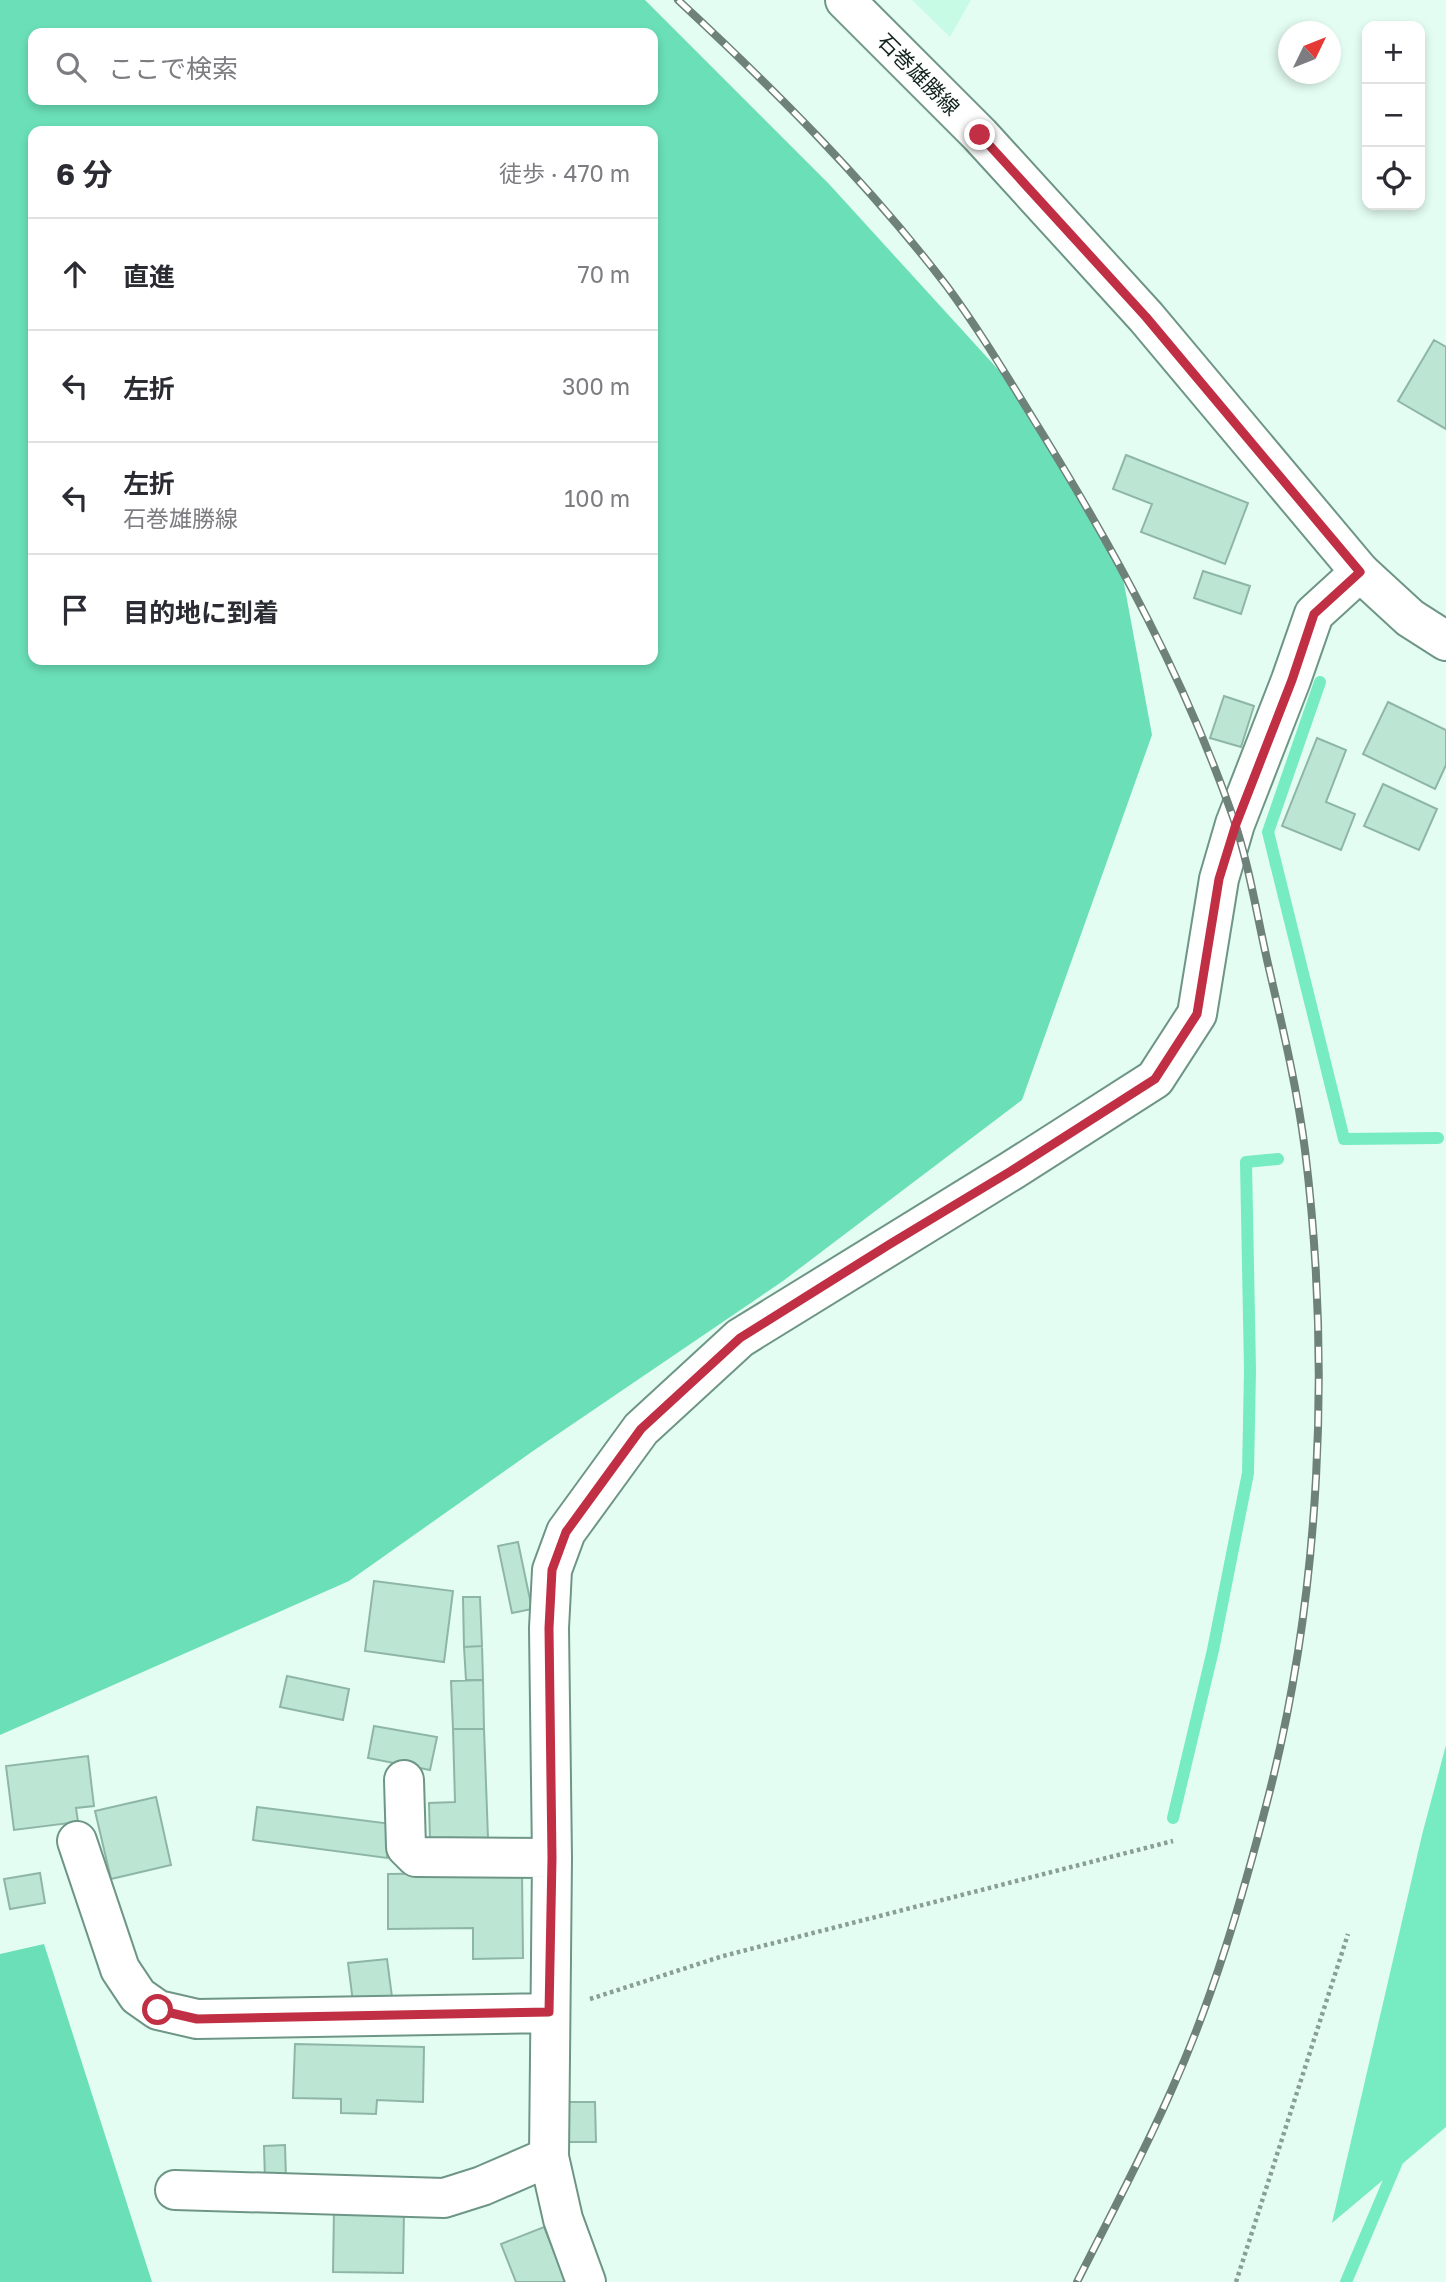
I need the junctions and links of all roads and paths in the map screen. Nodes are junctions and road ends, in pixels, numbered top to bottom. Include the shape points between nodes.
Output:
1 (845, 0) edge
2 (1360, 572) junction
3 (1446, 641) edge
4 (404, 1780) dead end
5 (1173, 1841) dead end
6 (77, 1842) dead end
7 (552, 1858) junction
8 (1348, 1934) dead end
9 (549, 2012) junction
10 (549, 2157) junction
11 (175, 2190) dead end
12 (586, 2282) edge
13 (1236, 2282) edge

1 - 2 street, 石巻雄勝線 via 980,135 1136,307
2 - 3 street, 石巻雄勝線 via 1410,618
2 - 7 street via 1314,614 1219,879 1197,1014 1155,1079 740,1338 641,1429 566,1532 552,1570 549,1628
4 - 7 street via 406,1847 416,1857
5 - 9 path via 723,1956
6 - 9 street via 120,1969 138,1996 158,2010 197,2019
7 - 9 street
8 - 13 path
9 - 10 street
10 - 11 street via 444,2198
10 - 12 street via 563,2218

